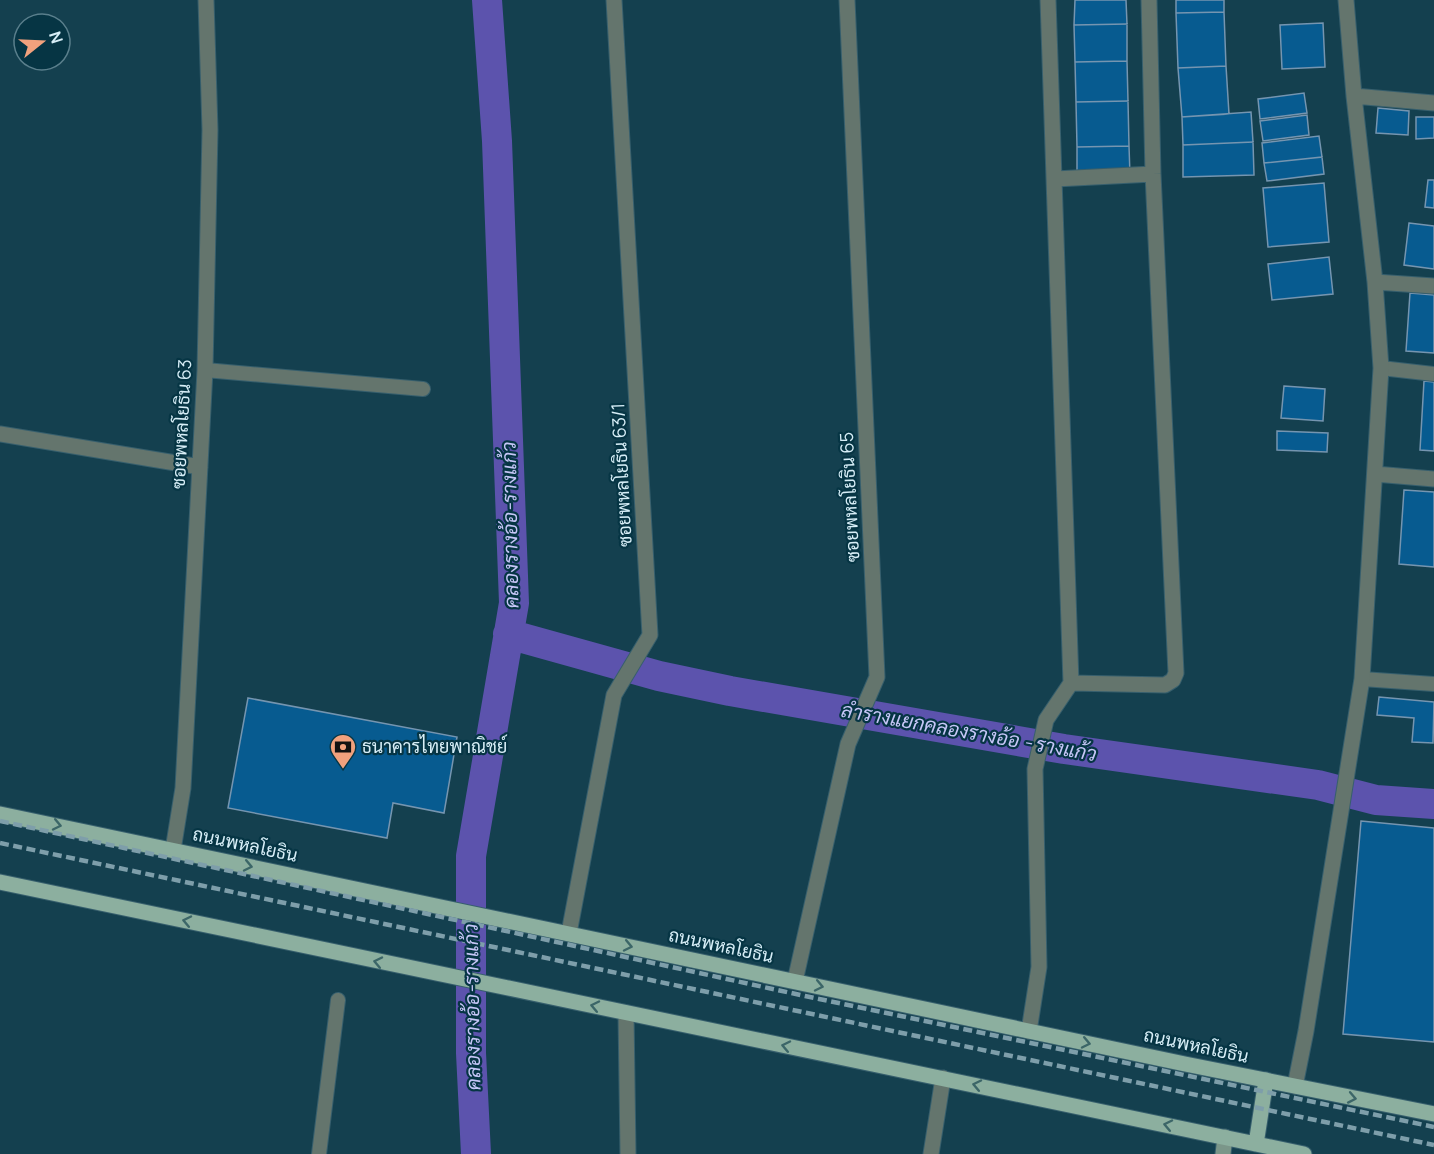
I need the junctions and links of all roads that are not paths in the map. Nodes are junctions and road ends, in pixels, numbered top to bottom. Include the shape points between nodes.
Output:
1 (206, 0) edge
2 (614, 0) edge
3 (847, 0) edge
4 (1048, 0) edge
5 (1149, 0) edge
6 (1346, 0) edge
7 (1354, 96) junction
8 (1434, 103) edge
9 (1152, 174) junction
10 (1055, 179) junction
11 (1375, 282) junction
12 (1434, 286) edge
13 (1381, 368) junction
14 (205, 370) junction
15 (1434, 374) edge
16 (423, 389) dead end
17 (0, 434) edge
18 (200, 467) junction
19 (1375, 474) junction
20 (1434, 479) edge
21 (1362, 679) junction
22 (1071, 683) junction
23 (1434, 684) edge
24 (0, 814) edge
25 (173, 850) junction
26 (0, 882) edge
27 (569, 933) junction
28 (795, 981) junction
29 (338, 1000) dead end
30 (627, 1013) junction
31 (1029, 1030) junction
32 (943, 1078) junction
33 (1266, 1080) junction
34 (1295, 1086) junction
35 (1434, 1114) edge
36 (1225, 1137) junction
37 (1256, 1144) junction
38 (319, 1154) edge
39 (628, 1154) edge
40 (931, 1154) edge
41 (1223, 1154) edge
42 (1304, 1154) edge

1 - 14 street, ซอยพหลโยธิน 63 via 210,130
2 - 27 street, ซอยพหลโยธิน 63/1 via 650,635 614,694
3 - 28 street, ซอยพหลโยธิน 65 via 877,677 848,744
4 - 10 street
5 - 9 street
6 - 7 street
7 - 8 street
7 - 11 street
9 - 10 street
9 - 22 street via 1176,672 1165,685
10 - 22 street
11 - 12 street
11 - 13 street
13 - 15 lane
13 - 19 street
14 - 16 lane
14 - 18 street, ซอยพหลโยธิน 63
17 - 18 street
18 - 25 street, ซอยพหลโยธิน 63 via 183,788
19 - 20 street
19 - 21 street
21 - 23 lane
21 - 34 street
22 - 31 street via 1046,720 1035,769 1039,967
24 -> 25 main road, ถนนพหลโยธิน
25 -> 27 main road, ถนนพหลโยธิน
30 -> 26 main road
27 -> 28 main road, ถนนพหลโยธิน
28 -> 31 main road, ถนนพหลโยธิน
29 - 38 lane
32 -> 30 main road
30 - 39 street
31 -> 33 main road, ถนนพหลโยธิน
36 -> 32 main road
32 - 40 street
33 - 34 main road, ถนนพหลโยธิน
33 - 37 main road
34 -> 35 main road, ถนนพหลโยธิน
36 - 37 main road
36 - 41 street
37 - 42 main road

